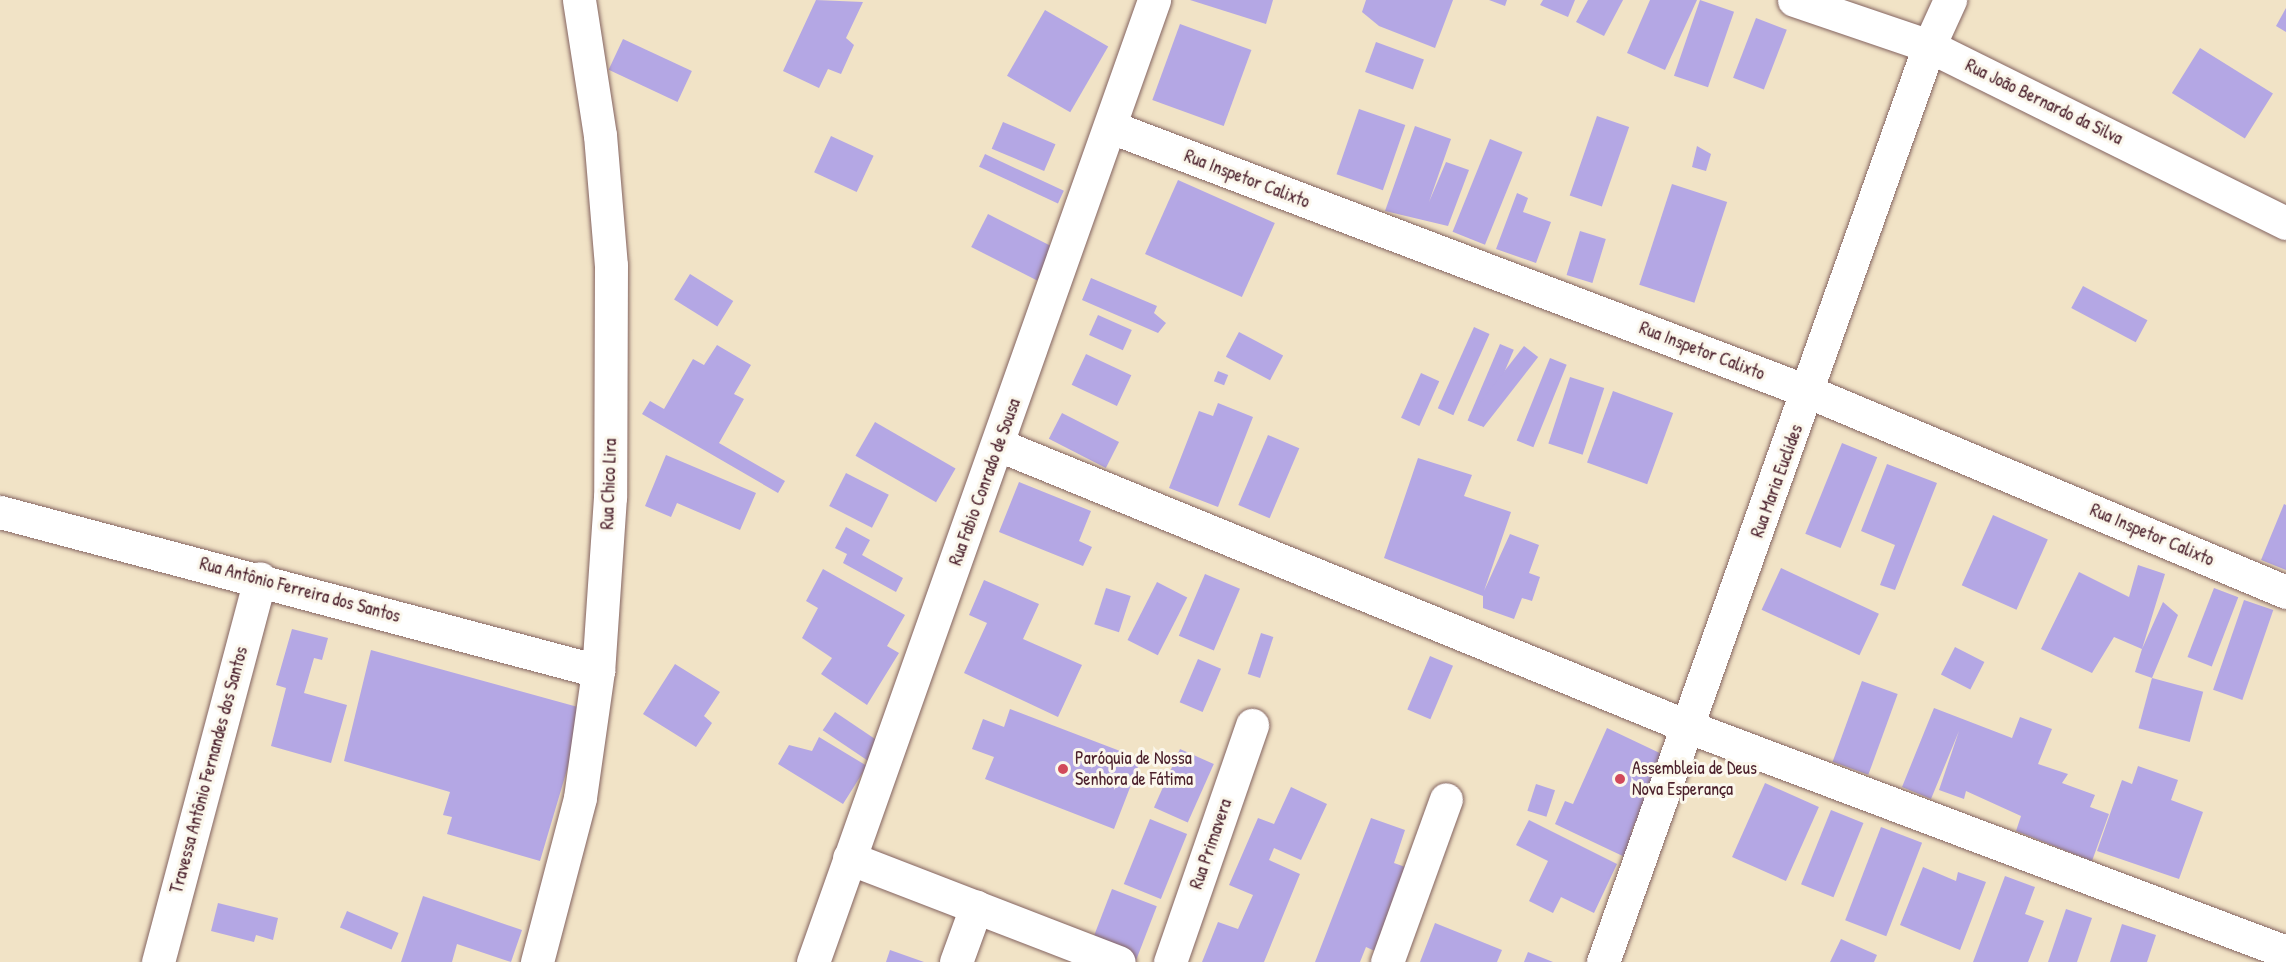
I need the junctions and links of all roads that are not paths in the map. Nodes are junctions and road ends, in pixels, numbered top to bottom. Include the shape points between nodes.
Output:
1 (579, 0) edge
2 (1154, 0) edge
3 (1794, 0) edge
4 (1950, 0) edge
5 (1929, 46) junction
6 (1111, 127) junction
7 (2286, 223) edge
8 (1809, 392) junction
9 (999, 445) junction
10 (0, 512) edge
11 (260, 578) junction
12 (2286, 592) edge
13 (598, 671) junction
14 (1252, 725) dead end
15 (1689, 727) junction
16 (1446, 799) dead end
17 (849, 858) junction
18 (976, 907) junction
19 (2286, 952) edge
20 (158, 962) edge
21 (537, 962) edge
22 (813, 962) edge
23 (956, 962) edge
24 (1119, 962) edge
25 (1170, 962) edge
26 (1387, 962) edge
27 (1603, 962) edge

1 - 13 street, Rua Chico Lira via 600,135 611,265 610,496
2 - 6 street, Rua Fabio Conrado de Sousa
3 - 5 street, Rua João Bernardo da Silva
4 - 5 street, Rua Maria Euclides
5 - 7 street, Rua João Bernardo da Silva
5 - 8 street, Rua Maria Euclides
6 - 8 street, Rua Inspetor Calixto
6 - 9 street, Rua Fabio Conrado de Sousa
8 - 12 street, Rua Inspetor Calixto
8 - 15 street, Rua Maria Euclides
9 - 15 street
9 - 17 street, Rua Fabio Conrado de Sousa
10 - 11 street, Rua Antônio Ferreira dos Santos
11 - 13 street, Rua Antônio Ferreira dos Santos
11 - 20 street, Travessa Antônio Fernandes dos Santos
13 - 21 street, Rua Chico Lira via 580,798
14 - 25 street, Rua Primavera
15 - 19 street
15 - 27 street, Rua Maria Euclides
16 - 26 street
17 - 18 street
17 - 22 street, Rua Fabio Conrado de Sousa
18 - 23 street
18 - 24 street

